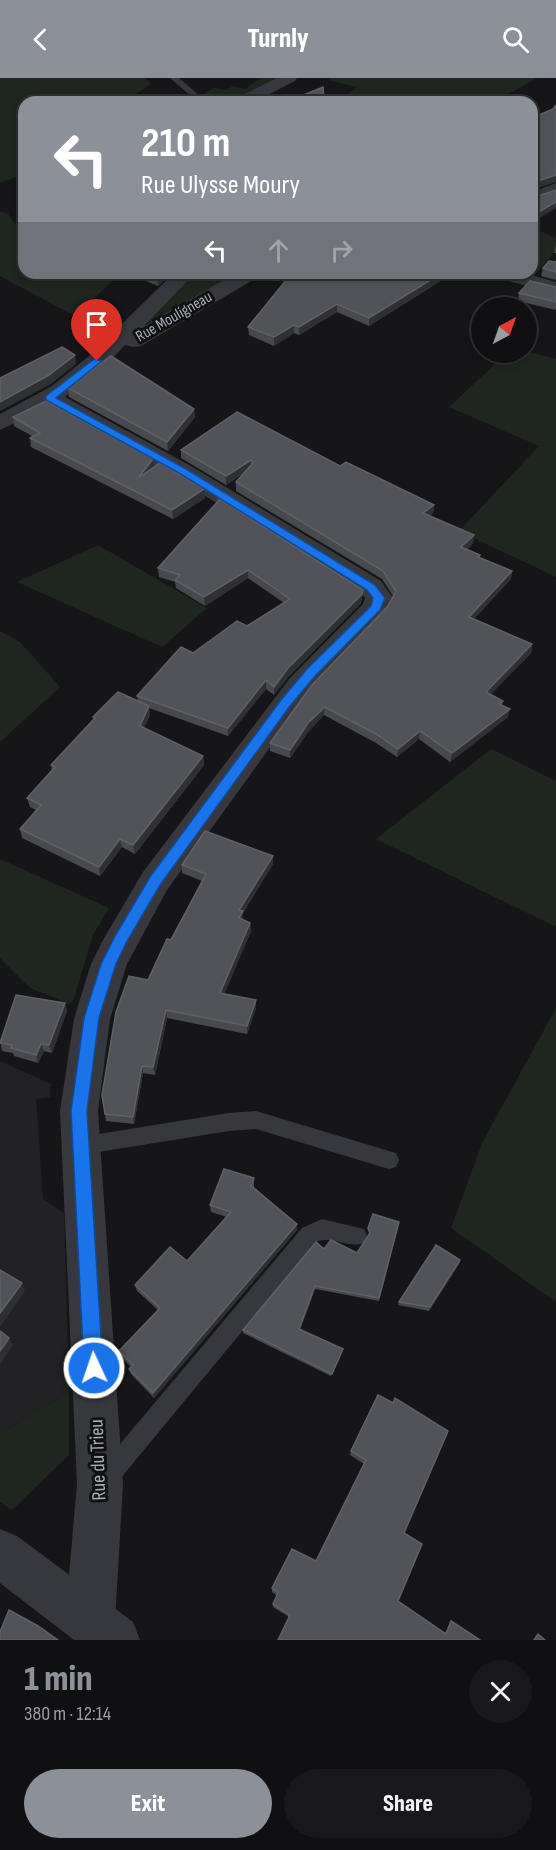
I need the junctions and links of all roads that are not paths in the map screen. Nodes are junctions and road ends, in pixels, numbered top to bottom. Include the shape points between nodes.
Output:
1 (174, 78) edge
2 (289, 78) edge
3 (195, 96) edge
4 (253, 96) edge
5 (556, 189) edge
6 (538, 196) edge
7 (179, 279) edge
8 (240, 279) edge
9 (523, 279) edge
10 (556, 288) edge
11 (97, 361) junction
12 (49, 398) junction
13 (0, 423) edge
14 (80, 1146) junction
15 (389, 1161) dead end
16 (357, 1236) dead end
17 (100, 1484) junction
18 (0, 1553) edge
19 (103, 1631) edge

1 - 3 lane
2 - 4 street
5 - 6 street
7 - 11 street
8 - 11 street, Rue Mouligneau
9 - 10 street
11 - 12 street
12 - 13 street
12 - 14 street, Rue du Trieu via 183,471 371,587 379,602 286,703 155,881 120,940 92,1018 79,1111
14 - 15 lane via 256,1120
14 - 17 street, Rue du Trieu
16 - 17 lane via 322,1229 309,1235
17 - 19 street, Rue du Trieu
18 - 19 street

